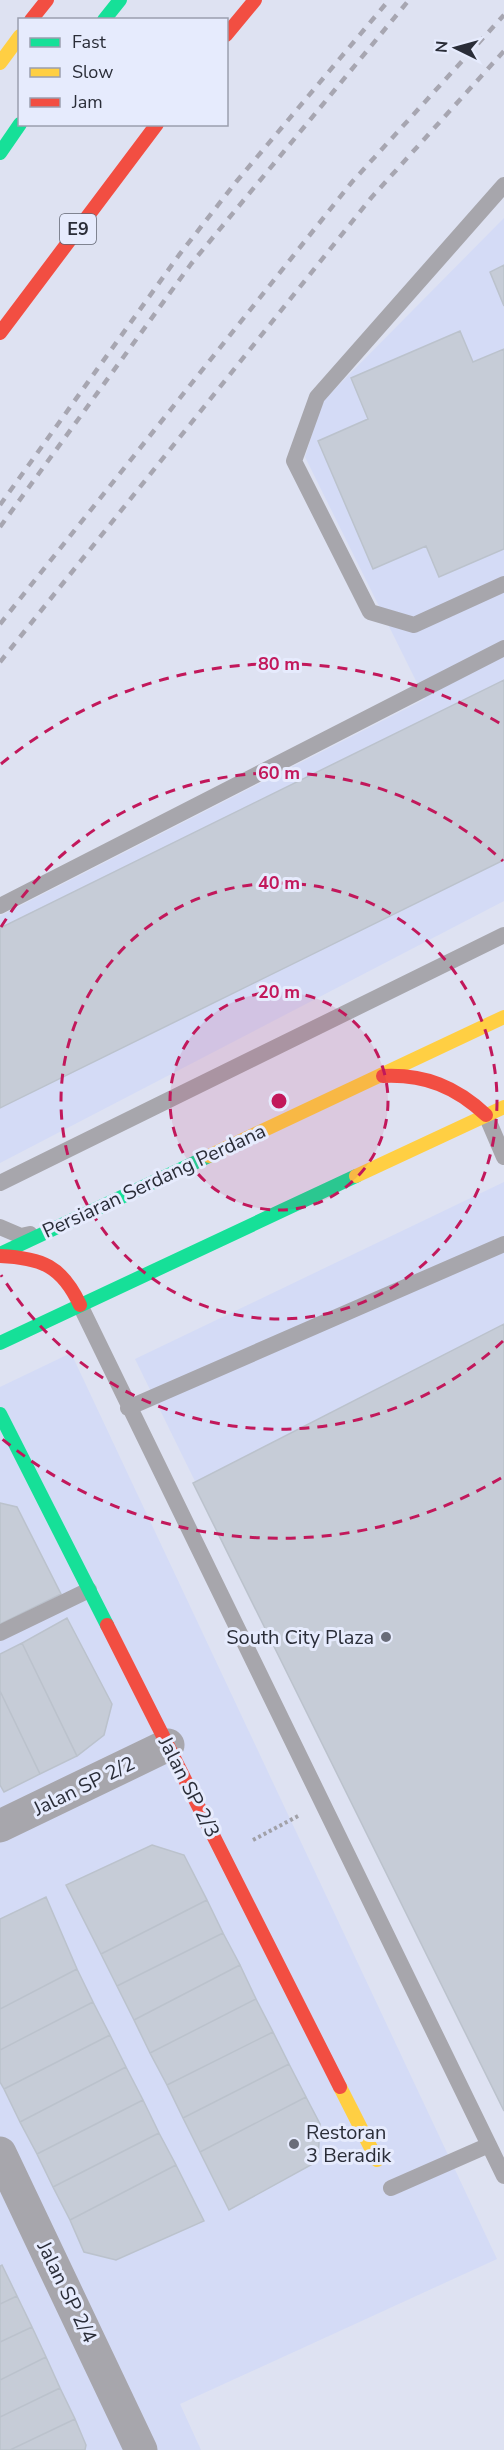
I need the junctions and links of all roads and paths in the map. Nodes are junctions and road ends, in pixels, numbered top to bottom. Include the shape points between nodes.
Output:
1 (47, 0) edge
2 (120, 0) edge
3 (255, 0) edge
4 (33, 18) edge
5 (106, 18) edge
6 (228, 33) edge
7 (18, 39) edge
8 (0, 63) edge
9 (19, 126) edge
10 (155, 126) edge
11 (0, 153) edge
12 (504, 185) edge
13 (0, 333) edge
14 (504, 584) edge
15 (504, 648) edge
16 (0, 906) edge
17 (504, 935) edge
18 (504, 1017) edge
19 (376, 1077) junction
20 (504, 1107) edge
21 (486, 1115) junction
22 (504, 1157) edge
23 (0, 1183) edge
24 (0, 1227) edge
25 (54, 1229) junction
26 (504, 1244) edge
27 (0, 1255) edge
28 (80, 1305) junction
29 (0, 1343) edge
30 (128, 1408) junction
31 (0, 1414) edge
32 (10, 1456) edge
33 (89, 1590) junction
34 (0, 1633) edge
35 (168, 1745) junction
36 (299, 1815) dead end
37 (0, 1826) edge
38 (274, 1830) dead end
39 (489, 2145) junction
40 (0, 2153) edge
41 (377, 2160) dead end
42 (504, 2176) edge
43 (391, 2188) dead end
44 (137, 2440) edge

1 - 4 main road
2 - 5 main road
3 - 6 main road
7 - 8 main road
9 - 11 main road
10 - 13 main road, E9
12 - 14 lane via 317,397 294,461 370,612 414,625
15 - 16 lane
17 - 23 lane
18 - 19 main road, Persiaran Serdang Perdana
19 - 21 main road via 425,1077 448,1085
19 - 25 main road, Persiaran Serdang Perdana
20 - 21 main road
21 - 22 lane
21 - 28 main road
24 - 25 lane via 21,1236
25 - 27 main road, Persiaran Serdang Perdana
26 - 30 lane
27 - 28 main road via 30,1257 45,1263 70,1286
28 - 29 main road
28 - 30 lane
30 - 39 lane
31 - 32 main road, Jalan SP 2/3
32 - 33 main road, Jalan SP 2/3
33 - 34 lane
33 - 35 main road, Jalan SP 2/3
35 - 37 street, Jalan SP 2/2
35 - 41 main road, Jalan SP 2/3
36 - 38 path
39 - 42 lane
39 - 43 lane
40 - 44 street, Jalan SP 2/4

